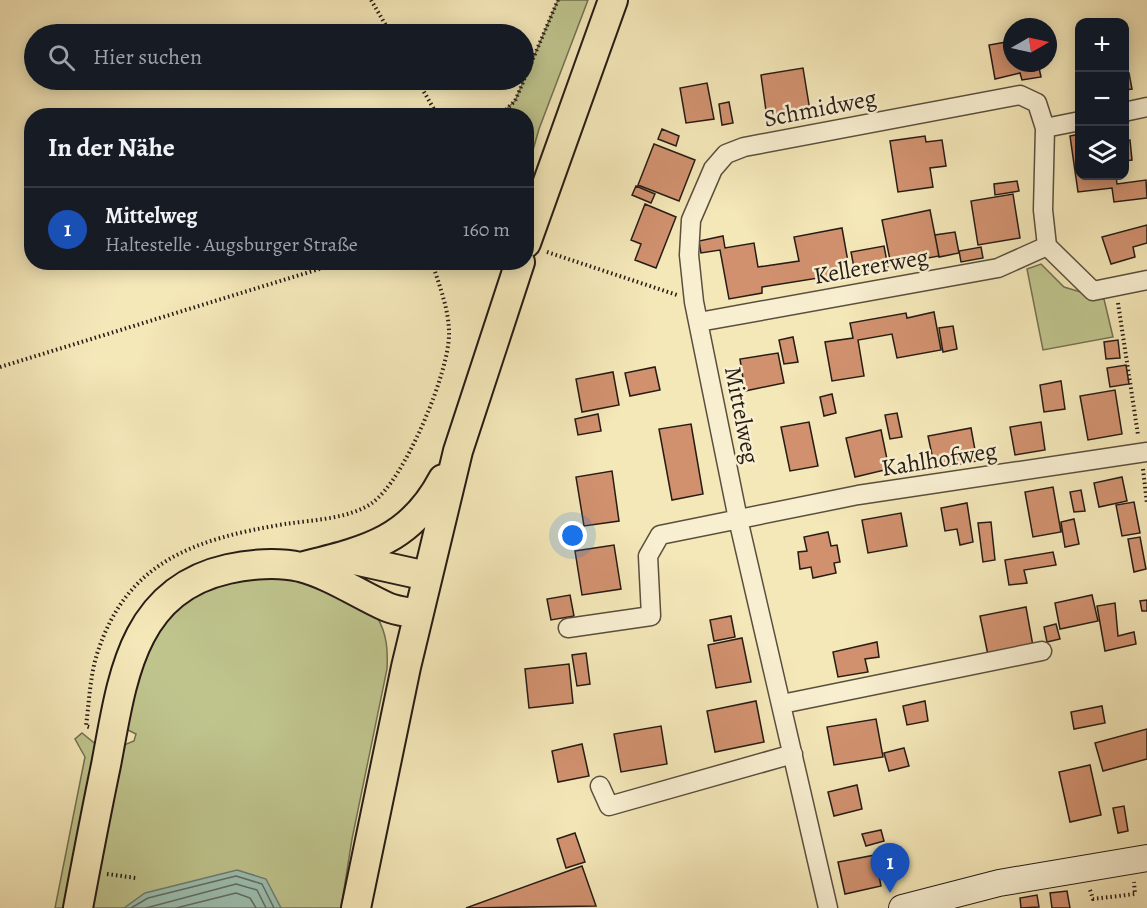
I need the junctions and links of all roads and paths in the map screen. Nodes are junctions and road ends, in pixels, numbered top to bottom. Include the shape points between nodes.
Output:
1 (371, 0) edge
2 (558, 0) edge
3 (613, 0) edge
4 (385, 24) edge
5 (534, 56) edge
6 (423, 90) edge
7 (520, 90) edge
8 (1147, 107) edge
9 (433, 108) edge
10 (508, 108) edge
11 (1129, 111) edge
12 (1075, 122) edge
13 (1045, 128) junction
14 (534, 221) edge
15 (1047, 246) junction
16 (569, 259) dead end
17 (316, 270) edge
18 (435, 270) edge
19 (517, 270) edge
20 (1147, 280) edge
21 (1116, 286) junction
22 (694, 302) junction
23 (699, 322) junction
24 (0, 367) edge
25 (458, 451) junction
26 (1144, 452) edge
27 (1147, 504) edge
28 (738, 519) junction
29 (341, 557) junction
30 (300, 567) junction
31 (427, 576) junction
32 (418, 614) junction
33 (568, 628) dead end
34 (1042, 651) dead end
35 (782, 704) junction
36 (112, 733) junction
37 (793, 754) junction
38 (600, 786) dead end
39 (1147, 858) edge
40 (78, 908) edge
41 (356, 908) edge
42 (828, 908) edge
43 (902, 908) edge

1 - 4 path
2 - 5 path
3 - 14 main road
6 - 9 path
7 - 10 path
8 - 11 street
12 - 13 street
13 - 15 street via 1043,210
13 - 22 street, Schmidweg via 1037,103 1020,95 744,147 726,154 713,169 691,220 689,255
15 - 21 street via 1093,291
15 - 23 street, Kellererweg via 998,268
16 - 22 path
17 - 24 path
18 - 36 path via 450,333 443,376 396,478 372,503 346,514 239,532 197,545 163,561 130,590 108,624 96,657 86,726
19 - 25 main road
20 - 21 street
21 - 26 path
22 - 23 street, Schmidweg
23 - 28 street, Mittelweg
25 - 29 main road via 434,496 417,518 381,543
25 - 31 main road
26 - 27 path
26 - 28 street, Kahlhofweg via 858,495
28 - 33 street via 660,535 648,556 651,616
28 - 35 street, Mittelweg
29 - 30 main road
29 - 31 main road
30 - 32 main road via 389,608
30 - 36 main road via 244,566 211,573 163,602 141,632 124,671
31 - 32 main road
32 - 41 main road
34 - 35 street
35 - 37 street, Mittelweg
36 - 40 main road
37 - 38 street via 609,806
37 - 42 street, Mittelweg
39 - 43 main road via 999,883

